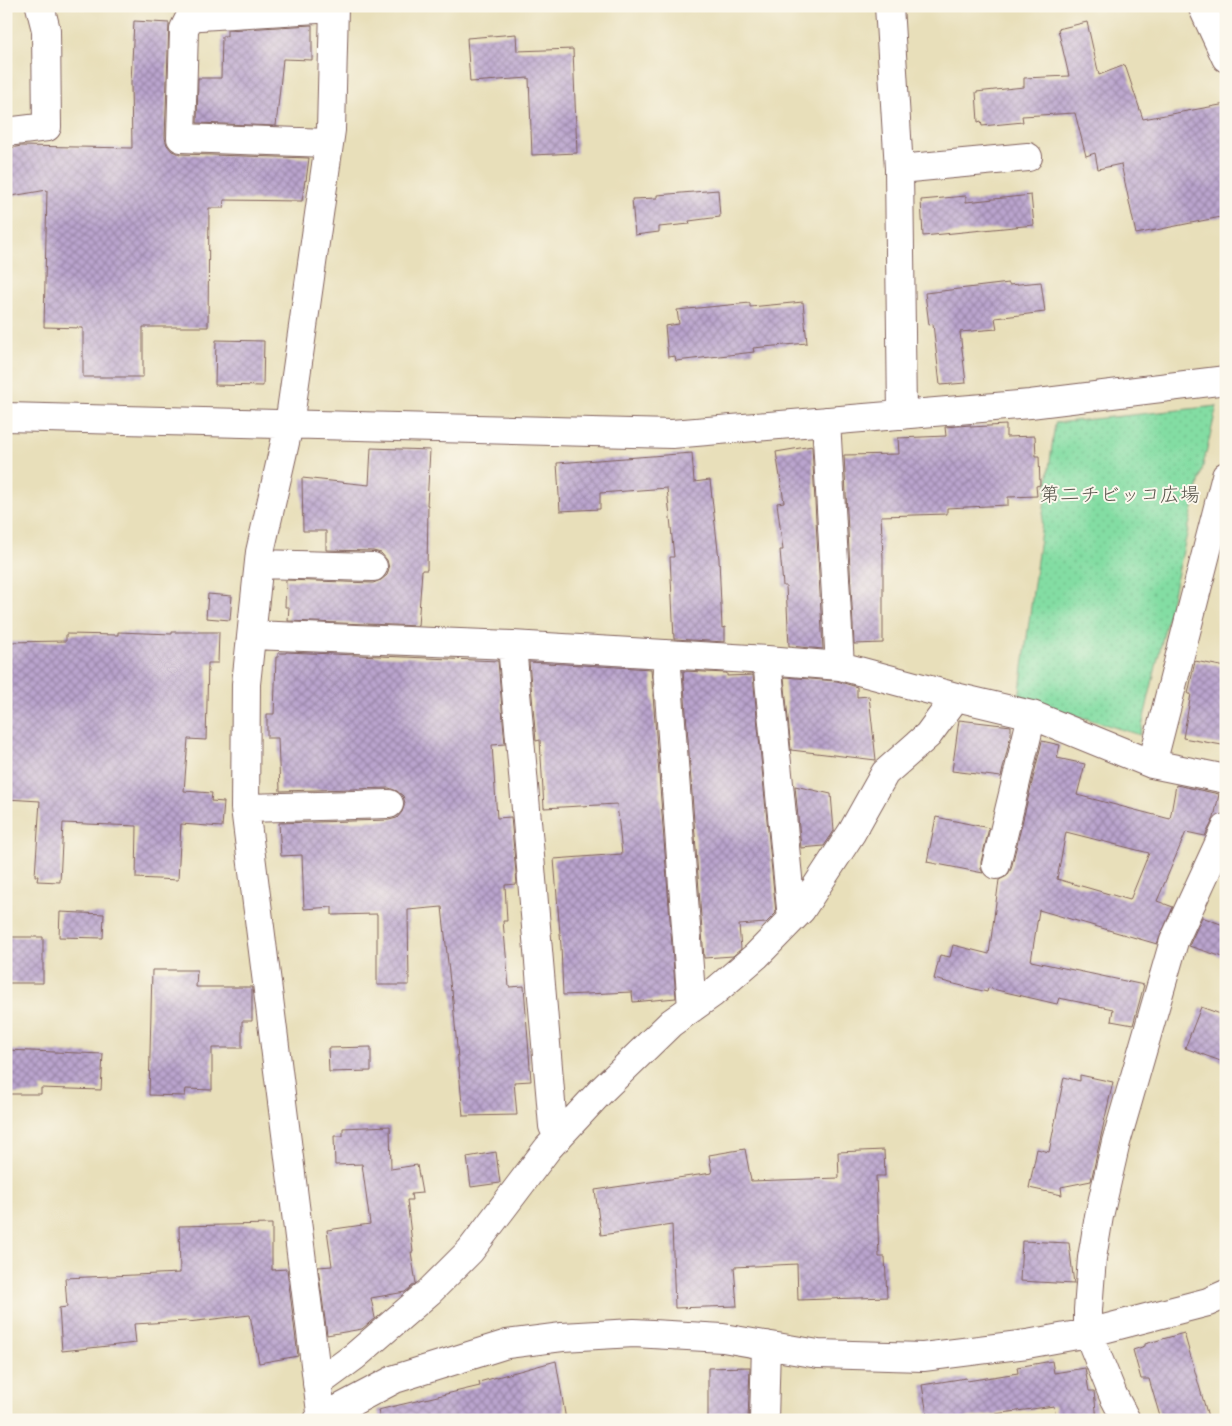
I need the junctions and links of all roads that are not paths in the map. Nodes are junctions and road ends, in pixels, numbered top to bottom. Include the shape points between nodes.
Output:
1 (40, 6) edge
2 (889, 6) edge
3 (1202, 6) edge
4 (334, 7) edge
5 (1226, 58) edge
6 (6, 132) edge
7 (329, 142) junction
8 (1028, 157) dead end
9 (899, 169) junction
10 (1226, 380) edge
11 (902, 415) junction
12 (6, 417) edge
13 (826, 421) junction
14 (289, 425) junction
15 (1226, 476) edge
16 (259, 564) junction
17 (373, 567) dead end
18 (252, 635) junction
19 (512, 645) junction
20 (666, 654) junction
21 (767, 660) junction
22 (840, 666) junction
23 (956, 697) junction
24 (1032, 715) junction
25 (1152, 764) junction
26 (1226, 778) edge
27 (389, 804) dead end
28 (245, 808) junction
29 (1226, 828) edge
30 (996, 865) dead end
31 (792, 919) junction
32 (692, 1008) junction
33 (558, 1138) junction
34 (1226, 1294) edge
35 (1088, 1332) junction
36 (766, 1345) junction
37 (317, 1384) junction
38 (320, 1419) edge
39 (764, 1420) edge
40 (1126, 1420) edge

1 - 6 street via 46,30 47,127
2 - 9 street
3 - 5 street
4 - 7 street
4 - 7 street via 190,17 184,29 181,138
7 - 14 street
8 - 9 street
9 - 11 street
10 - 11 street via 1030,404
11 - 13 street
12 - 14 street
13 - 14 street via 672,434
13 - 22 street
14 - 16 street
15 - 25 street
16 - 17 street
16 - 18 street
18 - 19 street
18 - 28 street via 246,684
19 - 20 street
19 - 33 street via 553,1126
20 - 21 street
20 - 32 street
21 - 22 street
21 - 31 street
22 - 23 street
23 - 24 street
23 - 31 street via 928,735 886,773 852,832
24 - 25 street
24 - 30 street
25 - 26 street
27 - 28 street
28 - 37 street
29 - 35 street via 1174,941 1116,1142 1092,1258
31 - 32 street via 756,956
32 - 33 street via 671,1023
33 - 37 street via 470,1251 429,1292
34 - 35 street via 1208,1302
35 - 36 street via 1027,1344 923,1357 818,1354
35 - 40 street
36 - 38 street via 723,1338 634,1333 562,1336 507,1344 395,1379
36 - 39 street
37 - 38 street

